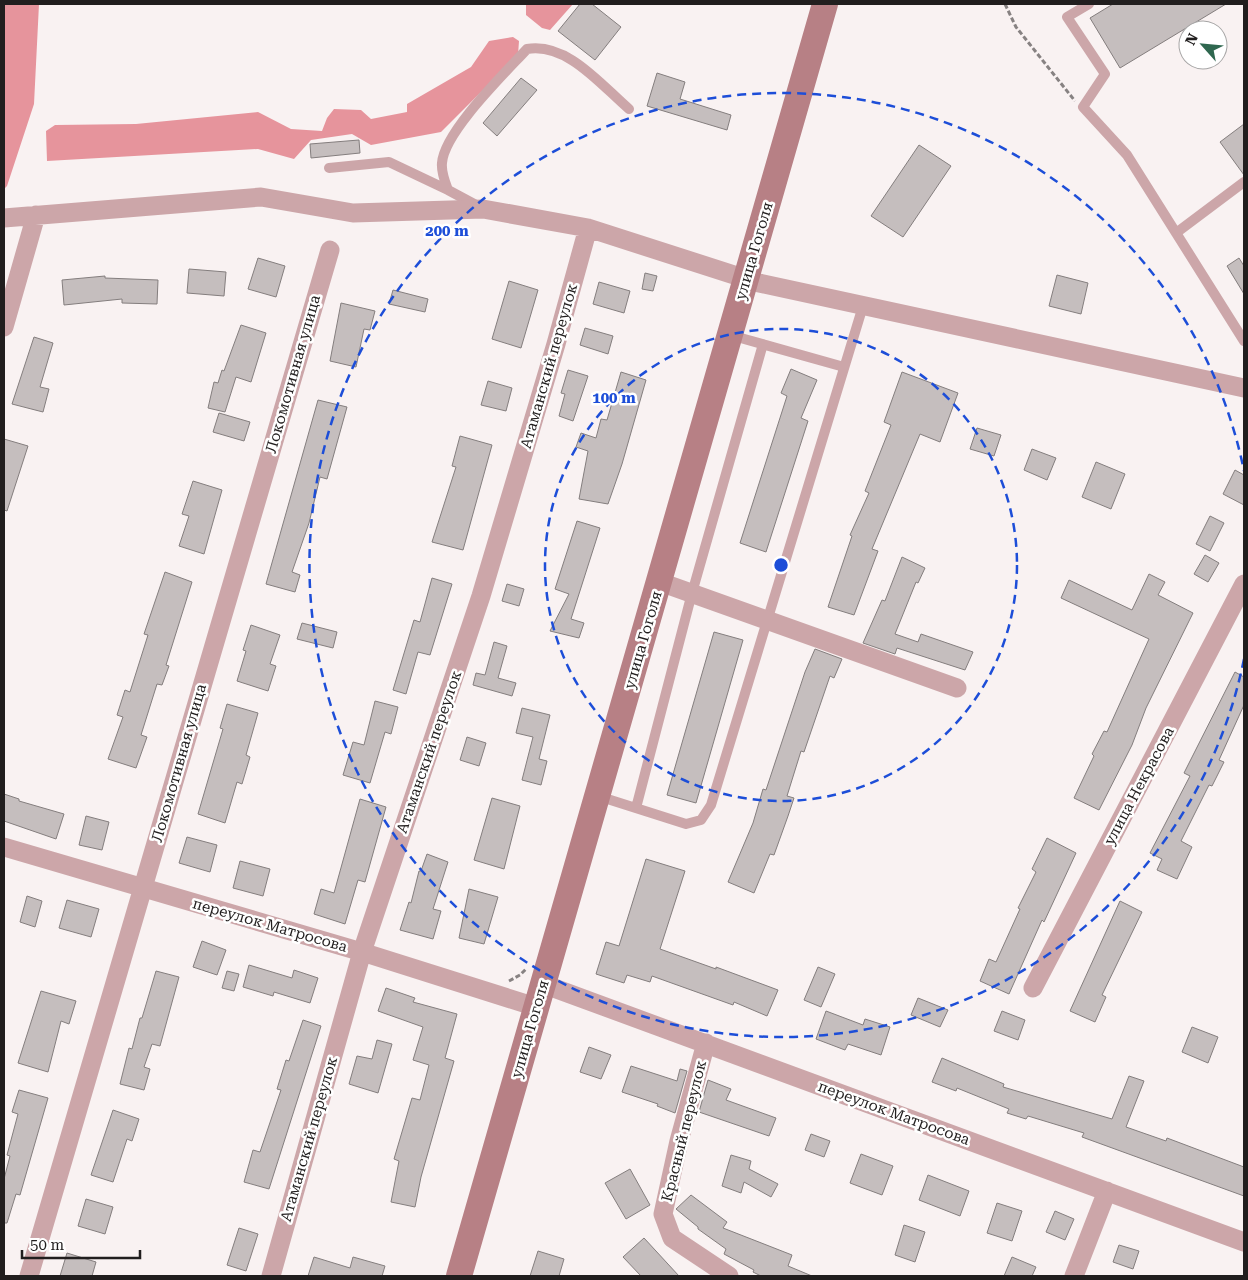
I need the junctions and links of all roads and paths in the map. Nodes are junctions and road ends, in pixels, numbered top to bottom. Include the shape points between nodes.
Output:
1 (825, 4) edge
2 (1004, 4) edge
3 (1088, 4) edge
4 (1084, 107) junction
5 (628, 109) dead end
6 (329, 168) dead end
7 (1244, 182) edge
8 (448, 190) junction
9 (484, 209) junction
10 (36, 216) junction
11 (4, 218) edge
12 (588, 228) junction
13 (1176, 233) junction
14 (330, 250) dead end
15 (746, 280) junction
16 (863, 306) junction
17 (4, 327) edge
18 (730, 335) junction
19 (1244, 341) edge
20 (763, 344) junction
21 (844, 367) junction
22 (1244, 385) edge
23 (660, 582) junction
24 (1244, 584) edge
25 (692, 593) junction
26 (766, 620) junction
27 (957, 688) dead end
28 (598, 796) junction
29 (636, 808) junction
30 (4, 846) edge
31 (142, 887) junction
32 (362, 952) junction
33 (1033, 988) dead end
34 (540, 995) junction
35 (706, 1044) junction
36 (1107, 1191) junction
37 (1244, 1242) edge
38 (29, 1276) edge
39 (271, 1276) edge
40 (459, 1276) edge
41 (729, 1276) edge
42 (1074, 1276) edge

1 - 15 main road, улица Гоголя
2 - 4 path via 1016,27 1074,100
3 - 4 lane via 1067,17 1105,74
4 - 13 lane via 1127,156
5 - 8 lane via 571,59 540,46 527,49 469,112 447,147 442,163
6 - 8 lane via 389,162
7 - 13 lane
8 - 9 lane
9 - 10 street via 353,214 262,197
9 - 12 street
10 - 11 street
10 - 17 street
12 - 15 street
12 - 32 street, Атаманский переулок via 481,596
13 - 19 lane
14 - 31 street, Локомотивная улица
15 - 16 street
15 - 18 main road, улица Гоголя
16 - 21 lane
16 - 22 street
18 - 20 lane
18 - 23 main road, улица Гоголя
20 - 21 lane
20 - 25 lane
21 - 26 lane
23 - 25 street
23 - 28 main road, улица Гоголя
24 - 33 street, улица Некрасова
25 - 26 street
25 - 29 lane
26 - 27 street
26 - 29 lane via 711,805 700,820 686,824
28 - 29 lane
28 - 34 main road, улица Гоголя
30 - 31 street, переулок Матросова
31 - 32 street, переулок Матросова
31 - 38 street, Локомотивная улица
32 - 34 street, переулок Матросова
32 - 39 street, Атаманский переулок
34 - 35 street, переулок Матросова
34 - 40 main road, улица Гоголя
35 - 36 street, переулок Матросова
35 - 41 street, Красный переулок via 663,1214 672,1238
36 - 37 street, переулок Матросова
36 - 42 street

